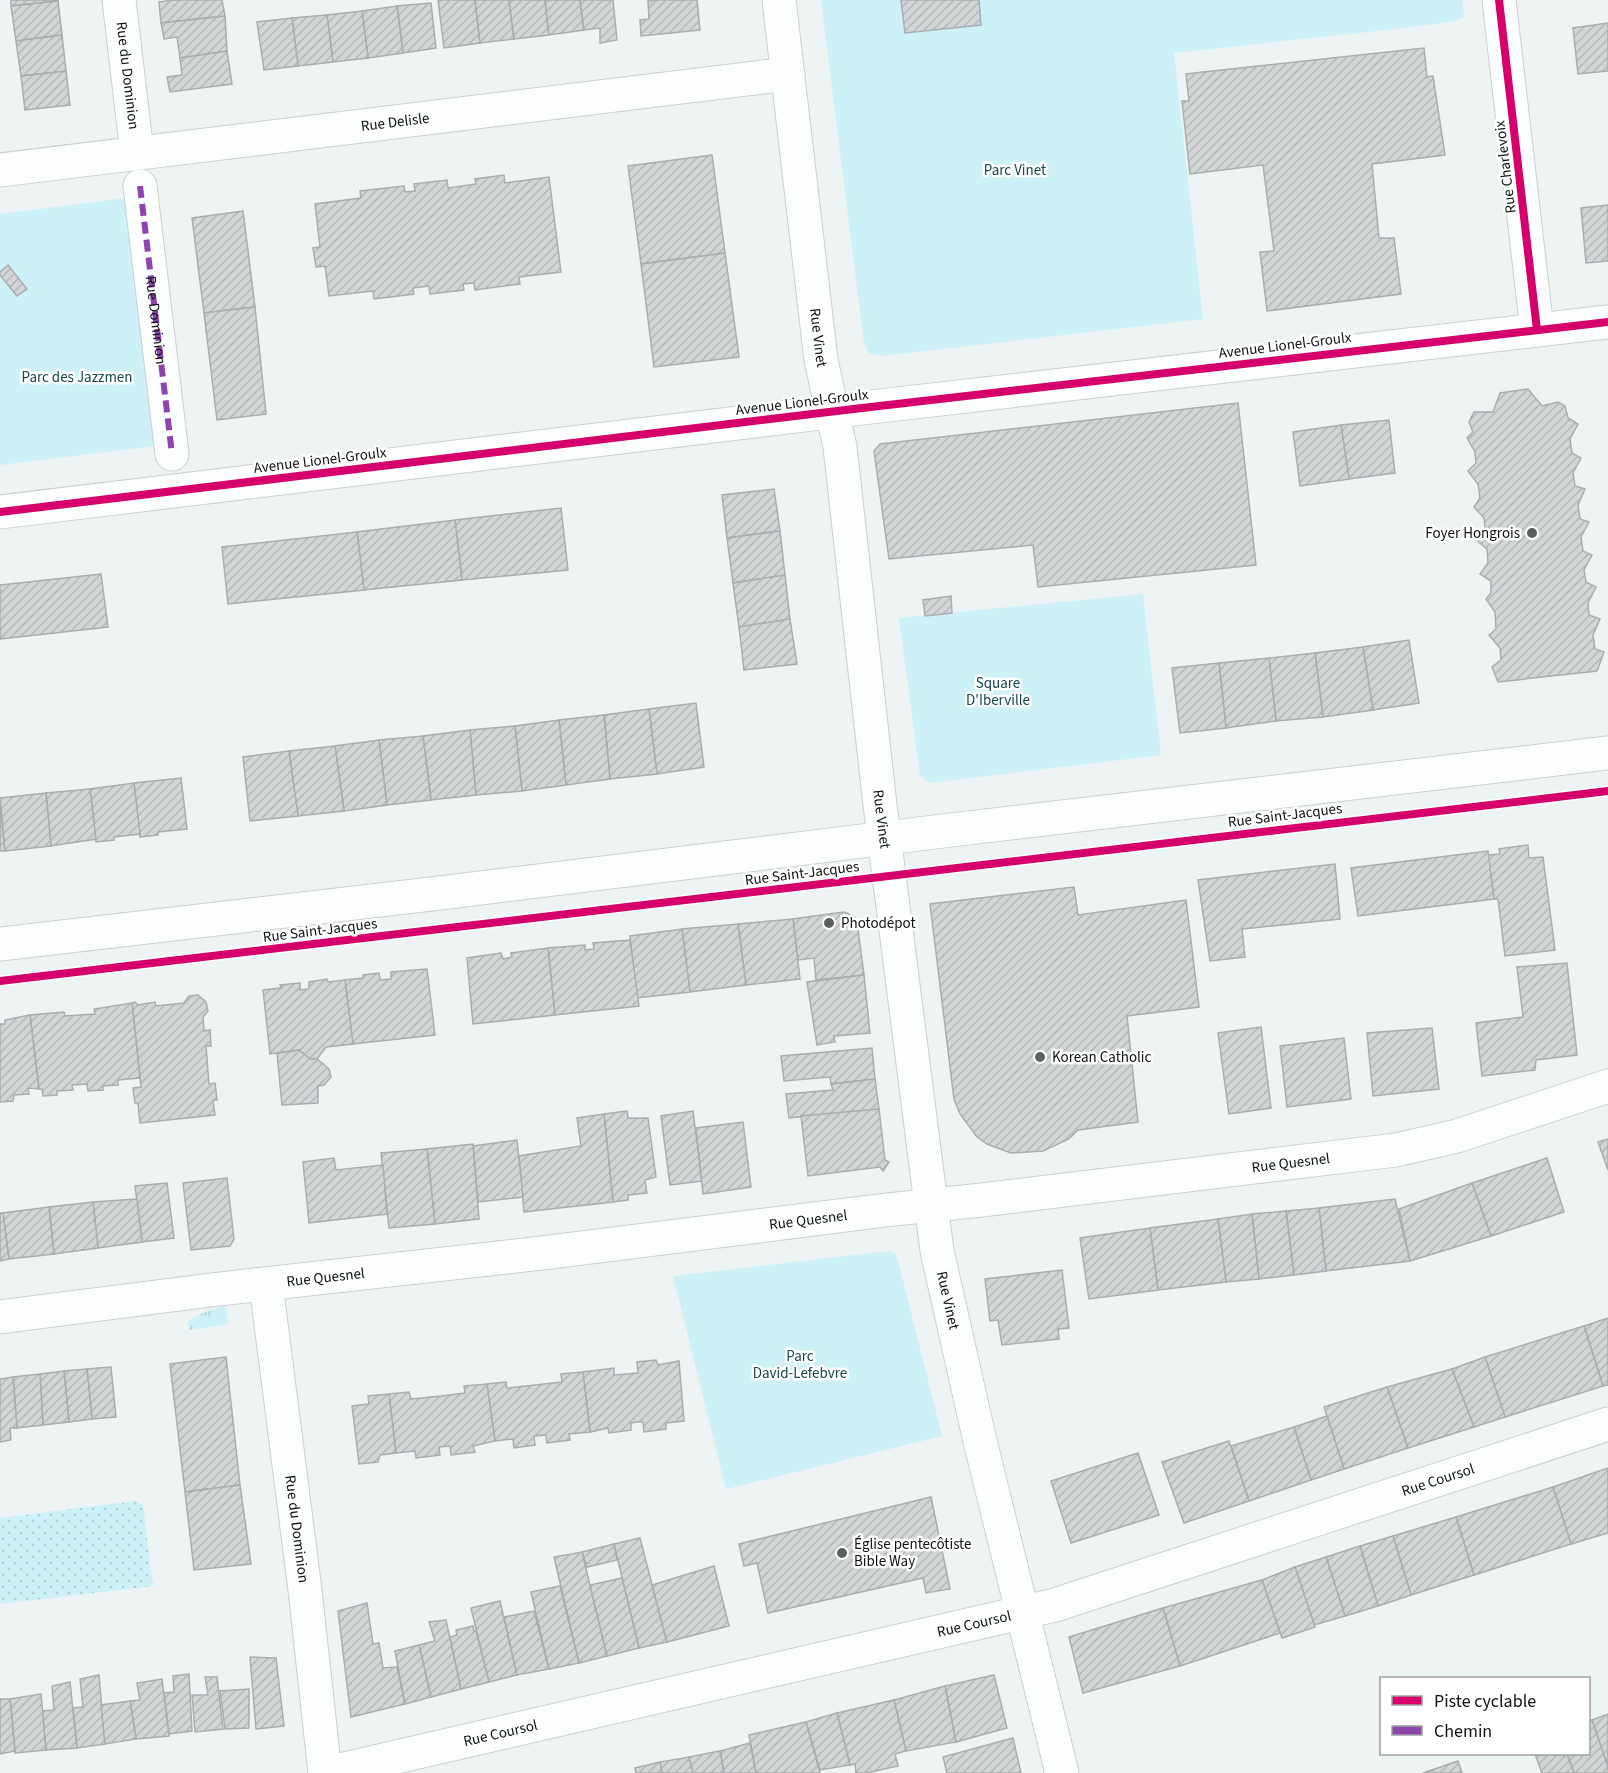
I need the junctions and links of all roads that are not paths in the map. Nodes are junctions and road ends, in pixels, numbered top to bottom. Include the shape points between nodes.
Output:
1 (119, 0) edge
2 (779, 0) edge
3 (1499, 0) edge
4 (788, 74) junction
5 (137, 153) junction
6 (0, 170) edge
7 (140, 186) dead end
8 (1608, 322) edge
9 (1537, 330) junction
10 (831, 411) junction
11 (172, 454) dead end
12 (0, 512) edge
13 (1608, 753) edge
14 (884, 838) junction
15 (0, 944) edge
16 (1608, 1086) edge
17 (931, 1206) junction
18 (266, 1285) junction
19 (0, 1317) edge
20 (1608, 1424) edge
21 (1022, 1612) junction
22 (326, 1773) edge
23 (1062, 1773) edge

1 - 5 street, Rue du Dominion
2 - 4 street, Rue Vinet
3 - 9 street, Rue Charlevoix
4 - 5 street, Rue Delisle
4 - 10 street, Rue Vinet via 821,360
5 - 6 street, Rue Delisle
7 - 11 street, Rue Dominion
8 - 9 street, Avenue Lionel-Groulx
9 - 10 street, Avenue Lionel-Groulx
10 - 12 street, Avenue Lionel-Groulx
10 - 14 street, Rue Vinet via 842,462
13 - 14 street, Rue Saint-Jacques
14 - 15 street, Rue Saint-Jacques
14 - 17 street, Rue Vinet
16 - 17 street, Rue Quesnel via 1415,1147
17 - 18 street, Rue Quesnel
17 - 21 street, Rue Vinet via 940,1266
18 - 19 street, Rue Quesnel
18 - 22 street, Rue du Dominion
20 - 21 street, Rue Coursol via 1071,1600
21 - 22 street, Rue Coursol
21 - 23 street, Rue Vinet

